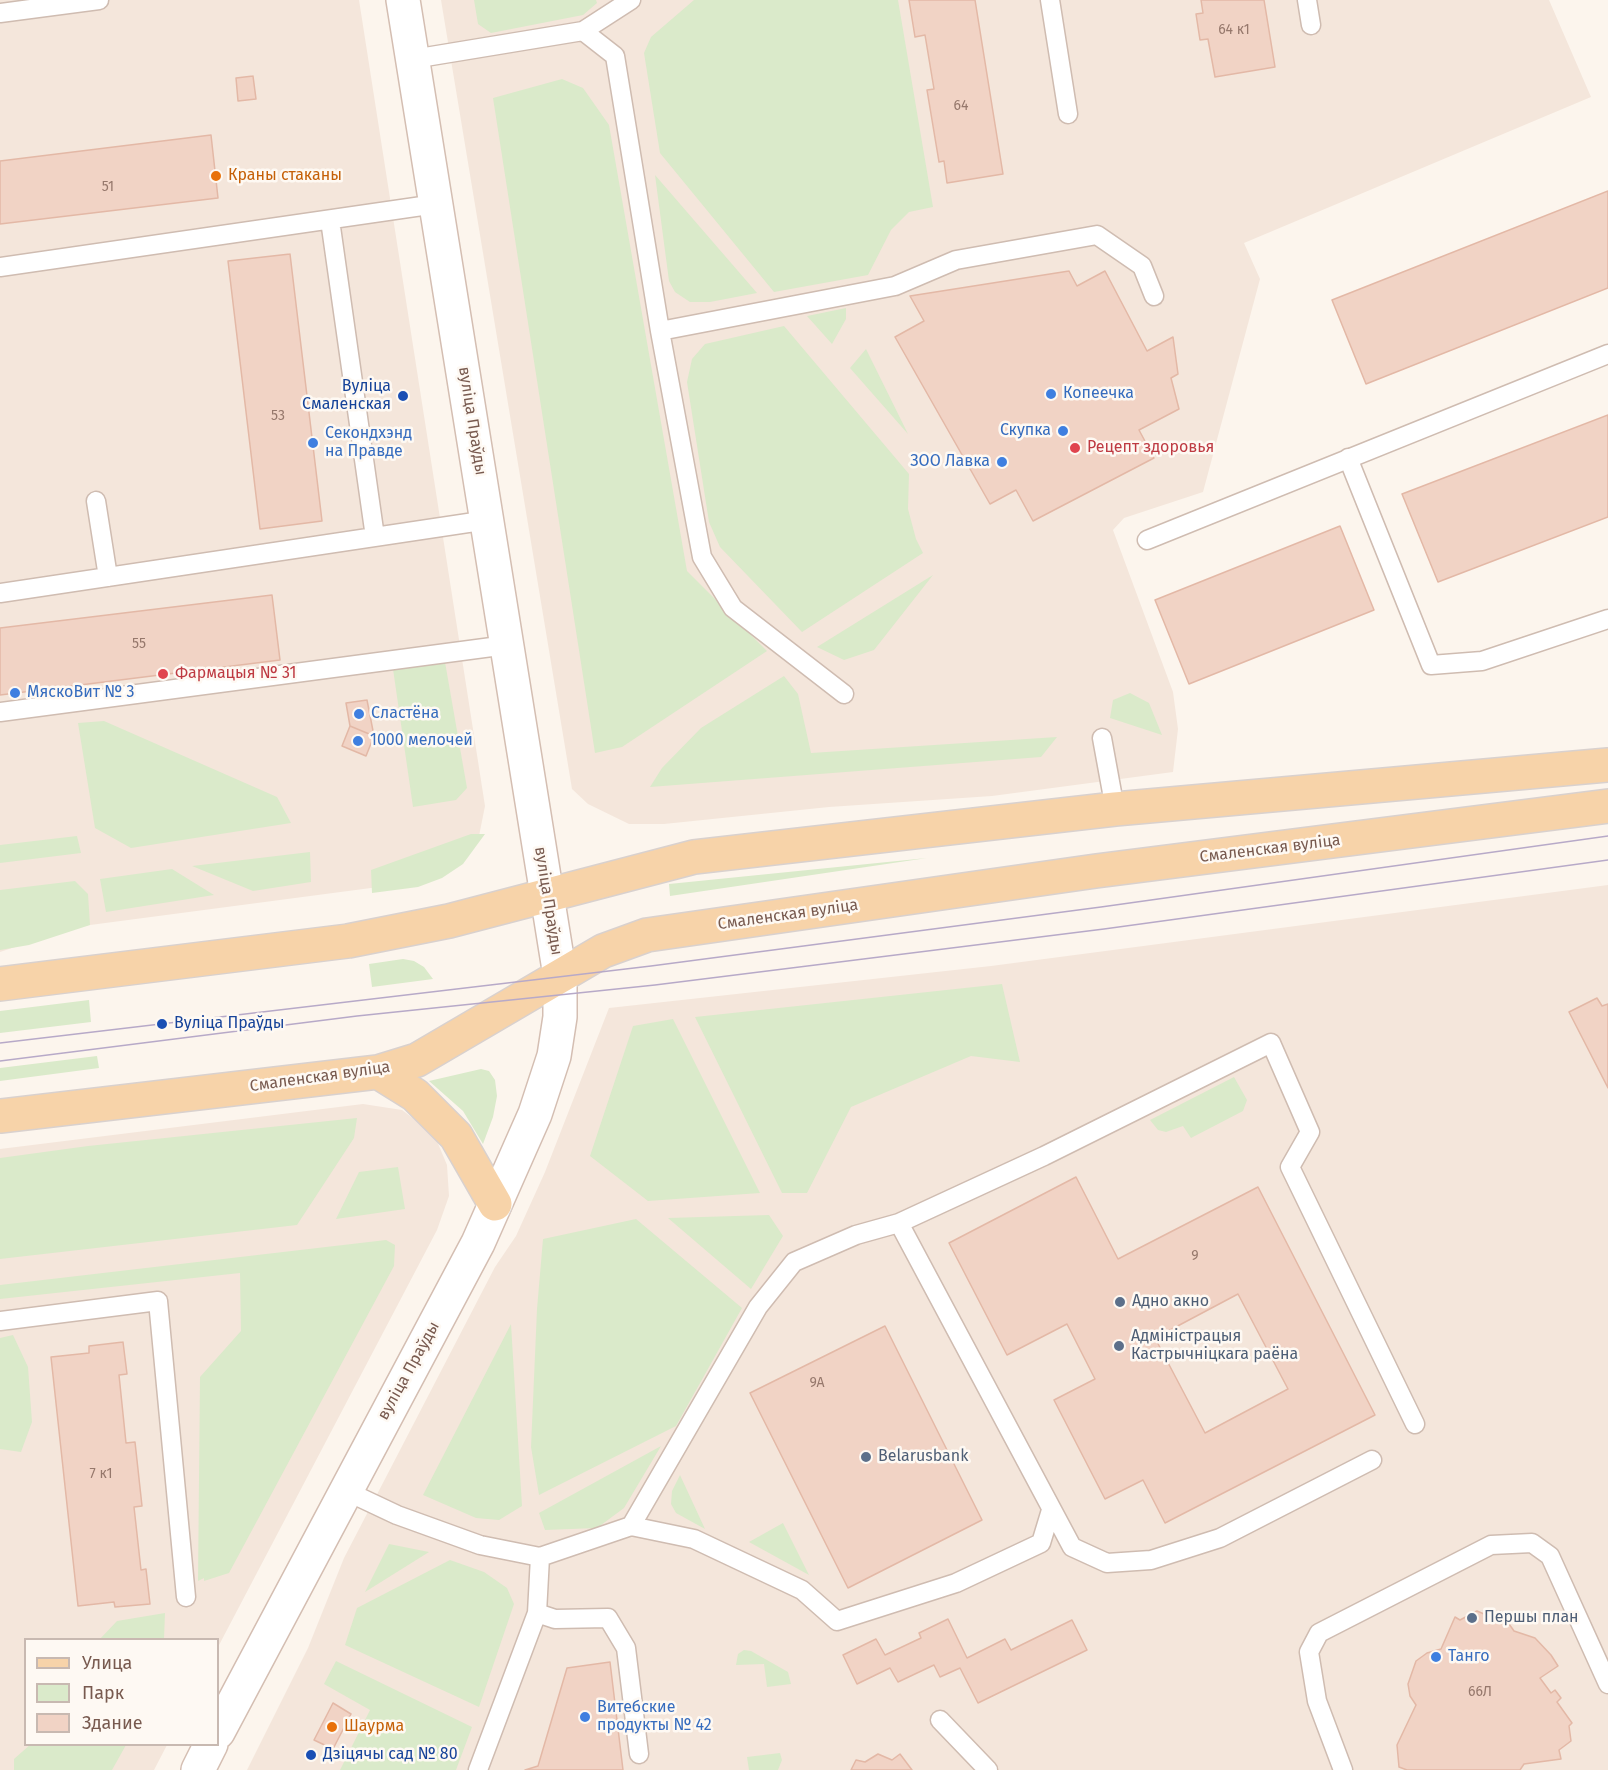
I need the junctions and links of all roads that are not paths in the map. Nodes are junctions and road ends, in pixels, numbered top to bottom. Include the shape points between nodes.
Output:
1 (99, 0) edge
2 (403, 0) edge
3 (631, 0) edge
4 (1050, 0) edge
5 (1306, 0) edge
6 (0, 13) edge
7 (1311, 25) dead end
8 (583, 31) junction
9 (413, 59) junction
10 (1068, 114) dead end
11 (436, 204) junction
12 (330, 220) junction
13 (0, 267) edge
14 (1154, 296) dead end
15 (660, 331) junction
16 (1608, 354) edge
17 (1348, 458) junction
18 (96, 501) dead end
19 (488, 520) junction
20 (375, 537) junction
21 (1147, 540) dead end
22 (108, 577) junction
23 (0, 594) edge
24 (1608, 619) edge
25 (507, 645) junction
26 (844, 694) dead end
27 (0, 712) edge
28 (1102, 738) dead end
29 (1608, 765) edge
30 (1608, 806) edge
31 (1115, 809) junction
32 (547, 896) junction
33 (560, 976) junction
34 (0, 984) edge
35 (378, 1072) junction
36 (0, 1116) edge
37 (495, 1204) junction
38 (899, 1223) junction
39 (0, 1321) edge
40 (1415, 1424) dead end
41 (1372, 1460) dead end
42 (344, 1490) junction
43 (1050, 1510) junction
44 (631, 1526) junction
45 (540, 1557) junction
46 (186, 1597) dead end
47 (537, 1612) junction
48 (1608, 1684) edge
49 (940, 1720) dead end
50 (219, 1730) edge
51 (210, 1746) edge
52 (639, 1754) dead end
53 (198, 1770) edge
54 (478, 1770) edge
55 (988, 1770) edge
56 (1343, 1770) edge

1 - 6 lane
2 - 9 main road, вуліца Праўды
3 - 8 lane
4 - 10 lane
5 - 7 lane
8 - 9 lane
8 - 15 lane via 615,56
9 - 11 main road, вуліца Праўды
11 - 12 lane
11 - 19 main road, вуліца Праўды
12 - 13 lane
12 - 20 lane
14 - 15 lane via 1142,266 1097,234 956,260 895,286
15 - 26 lane via 702,557 734,608
16 - 17 lane
17 - 21 lane
17 - 24 lane via 1431,665 1482,661
18 - 22 lane
19 - 20 lane
19 - 25 main road, вуліца Праўды
20 - 22 lane
22 - 23 lane
25 - 27 lane
25 - 32 main road, вуліца Праўды
28 - 31 lane
29 - 31 main road
30 - 33 main road, Смаленская вуліца via 1096,871 647,935 603,951
31 - 32 main road via 694,857
32 - 33 main road, вуліца Праўды
32 - 34 main road via 348,941
33 - 35 main road, Смаленская вуліца via 417,1060
33 - 37 main road, вуліца Праўды via 560,1017 551,1065 535,1114
35 - 36 main road, Смаленская вуліца
35 - 37 main road via 415,1095 456,1136
37 - 42 main road, вуліца Праўды via 469,1261
38 - 40 lane via 1271,1043 1310,1132 1290,1167
38 - 43 lane
38 - 44 lane via 856,1235 794,1262 758,1307
39 - 46 lane via 158,1301
41 - 43 lane via 1220,1538 1151,1560 1107,1563 1072,1547
42 - 45 lane via 397,1515 480,1545
42 - 50 main road, вуліца Праўды
43 - 44 lane via 1041,1543 956,1583 837,1621 802,1590 694,1539
44 - 45 lane
45 - 47 lane
47 - 52 lane via 555,1619 608,1618 626,1648
47 - 54 lane
48 - 56 lane via 1550,1556 1532,1543 1491,1545 1319,1633 1309,1652 1317,1701
49 - 55 lane
51 - 53 main road

